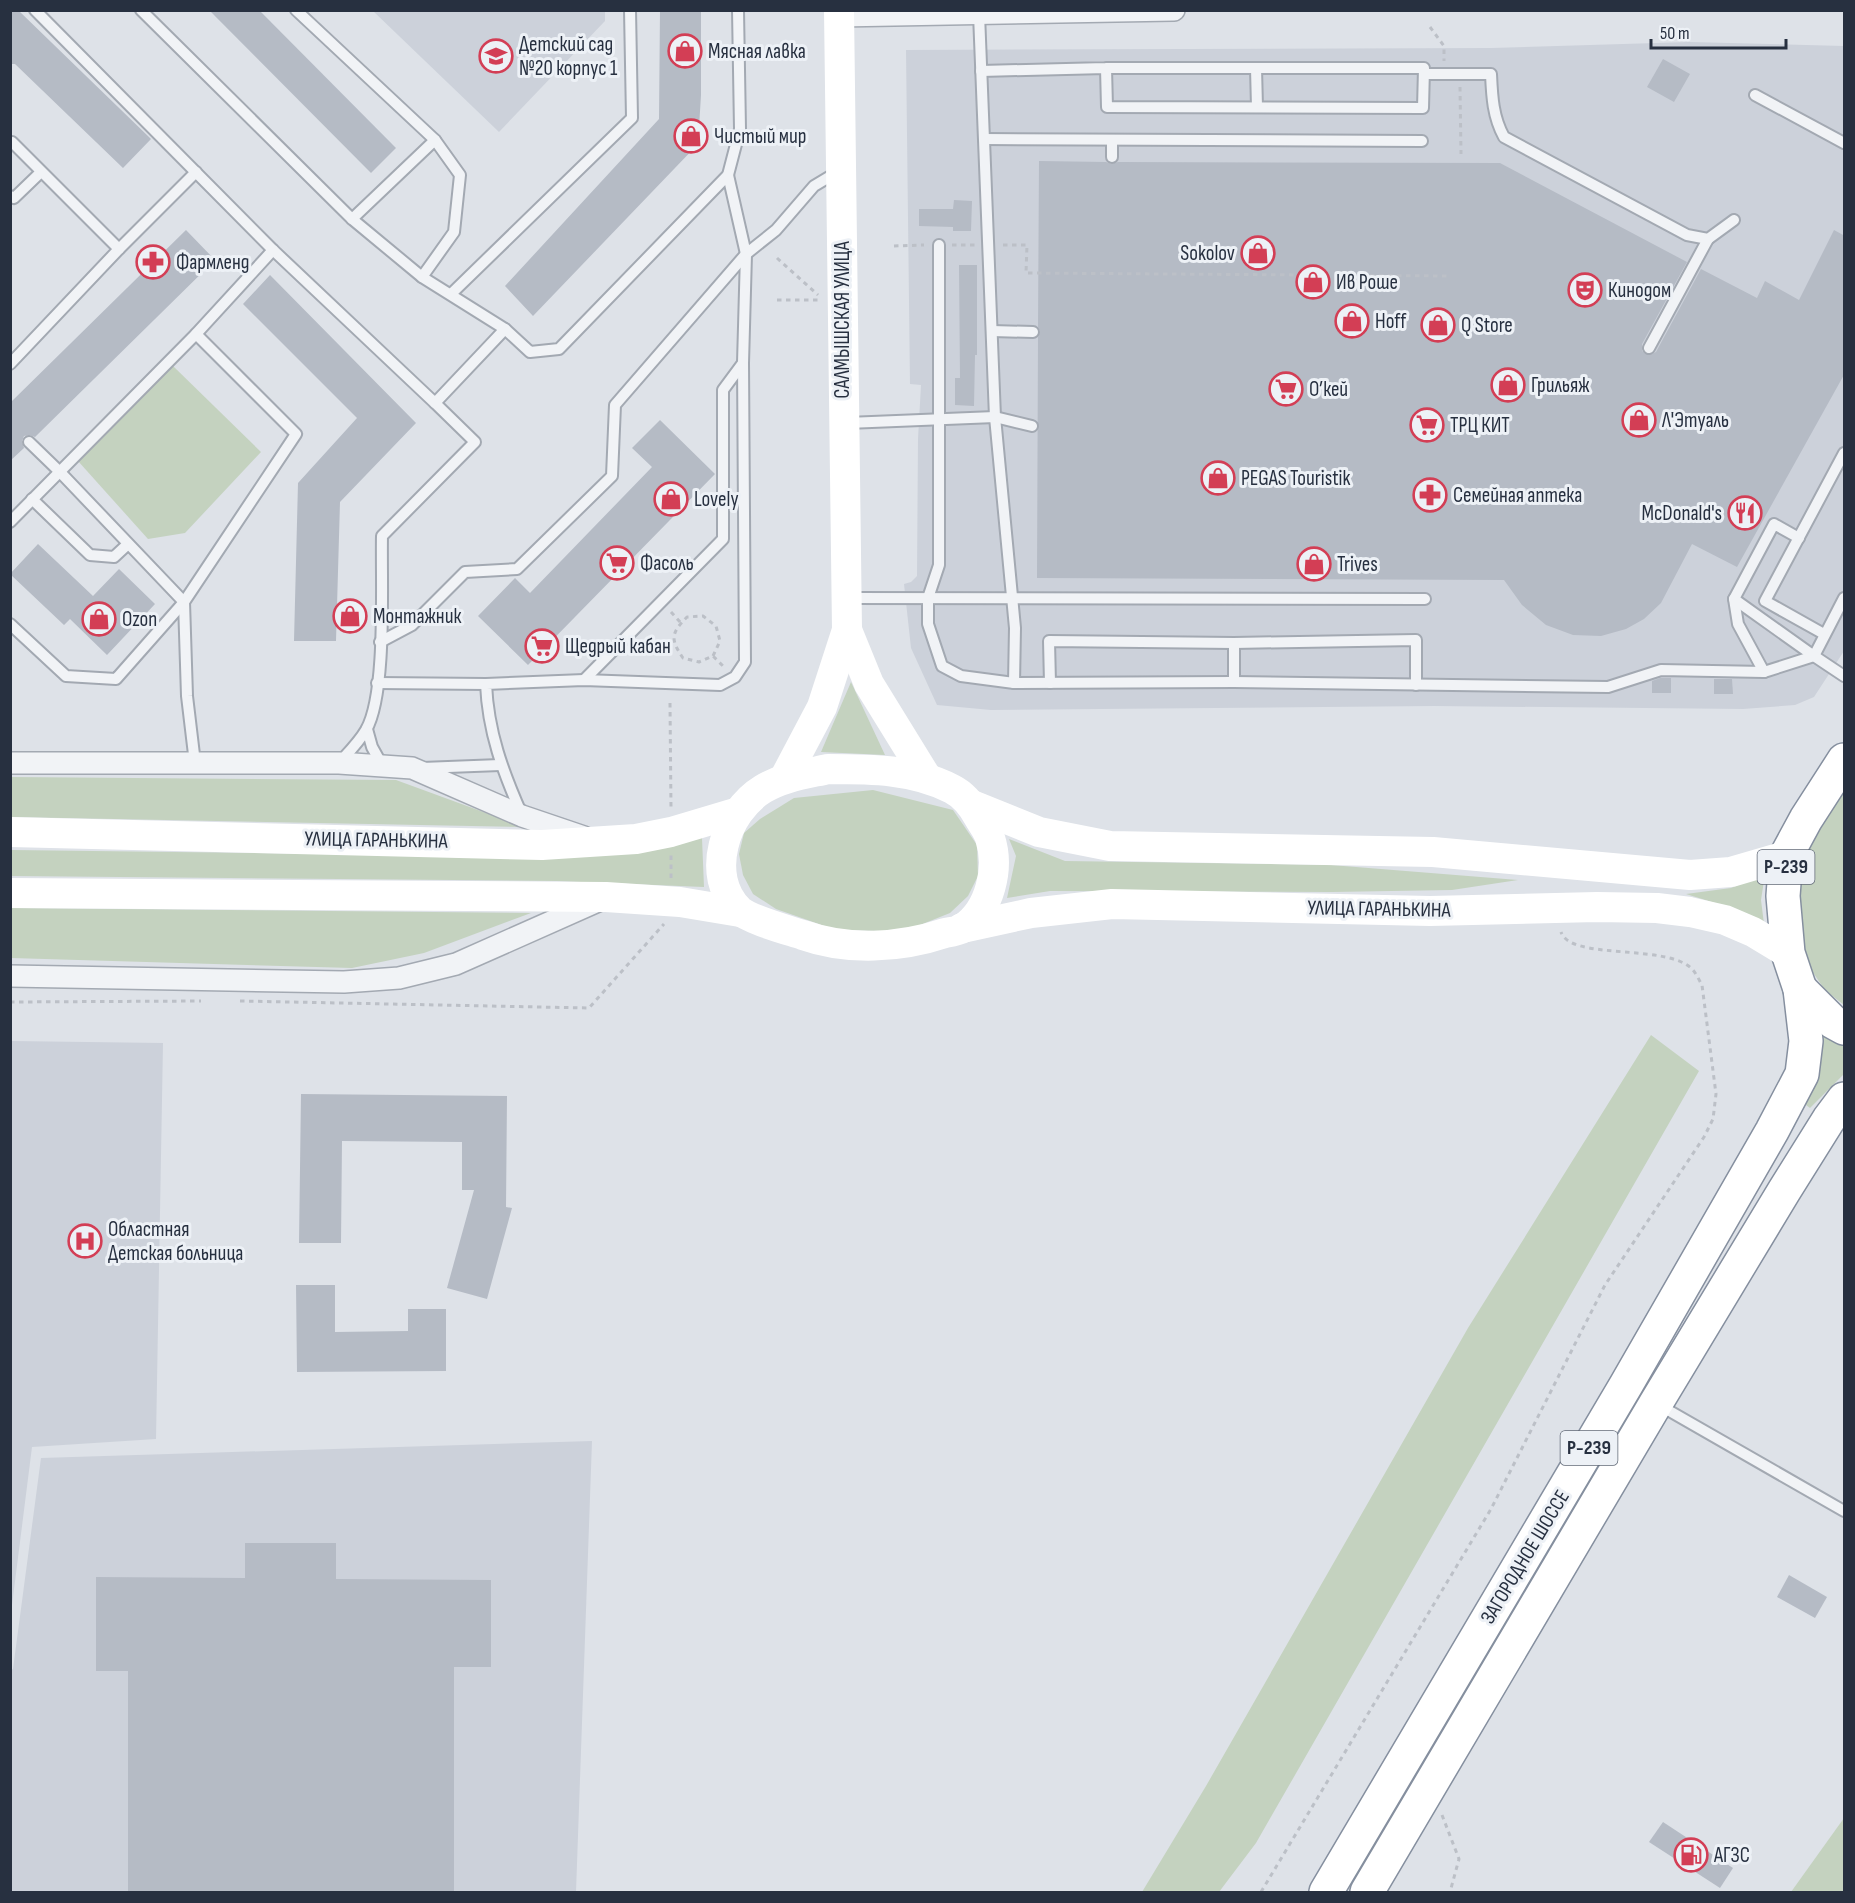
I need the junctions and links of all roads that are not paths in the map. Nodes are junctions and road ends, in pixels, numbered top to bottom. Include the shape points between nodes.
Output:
1 (35, 10) edge
2 (141, 10) edge
3 (296, 10) edge
4 (630, 10) edge
5 (738, 10) edge
6 (1174, 10) edge
7 (1101, 11) edge
8 (839, 13) edge
9 (980, 14) junction
10 (1106, 68) junction
11 (1256, 68) junction
12 (981, 71) junction
13 (1424, 74) junction
14 (1755, 94) dead end
15 (1257, 107) junction
16 (984, 139) junction
17 (435, 140) junction
18 (1112, 140) junction
19 (1422, 141) dead end
20 (1845, 143) edge
21 (10, 144) edge
22 (1112, 157) dead end
23 (841, 170) junction
24 (41, 172) junction
25 (196, 172) junction
26 (728, 175) junction
27 (10, 196) edge
28 (352, 219) junction
29 (1734, 220) dead end
30 (1708, 239) junction
31 (939, 245) dead end
32 (119, 249) junction
33 (273, 250) junction
34 (746, 254) junction
35 (422, 277) junction
36 (451, 294) junction
37 (505, 329) junction
38 (992, 332) junction
39 (1033, 332) dead end
40 (196, 334) junction
41 (1649, 348) dead end
42 (743, 363) junction
43 (10, 364) edge
44 (435, 403) junction
45 (995, 417) junction
46 (938, 419) junction
47 (843, 423) junction
48 (1032, 426) dead end
49 (29, 442) dead end
50 (1845, 453) edge
51 (60, 472) junction
52 (32, 499) junction
53 (10, 522) edge
54 (1799, 538) junction
55 (128, 544) junction
56 (1011, 597) junction
57 (847, 598) junction
58 (928, 598) junction
59 (1845, 598) edge
60 (1734, 599) junction
61 (1425, 600) dead end
62 (184, 602) junction
63 (10, 624) edge
64 (847, 630) junction
65 (1824, 634) junction
66 (380, 642) junction
67 (1234, 643) junction
68 (1814, 656) junction
69 (1764, 672) junction
70 (1845, 676) edge
71 (584, 680) junction
72 (1050, 682) junction
73 (1234, 682) junction
74 (377, 683) junction
75 (1014, 683) junction
76 (486, 684) junction
77 (1416, 685) junction
78 (367, 729) junction
79 (1845, 759) edge
80 (13, 760) edge
81 (339, 763) junction
82 (195, 764) junction
83 (382, 765) junction
84 (500, 765) junction
85 (412, 768) junction
86 (927, 778) junction
87 (784, 779) junction
88 (972, 805) junction
89 (738, 812) junction
90 (522, 816) junction
91 (10, 832) edge
92 (602, 843) junction
93 (1786, 856) junction
94 (10, 893) edge
95 (606, 897) junction
96 (741, 912) junction
97 (962, 928) junction
98 (1788, 954) junction
99 (10, 976) edge
100 (1800, 989) junction
101 (1845, 1028) edge
102 (1845, 1100) edge
103 (1656, 1403) junction
104 (1845, 1511) edge
105 (1326, 1893) edge
106 (1367, 1893) edge

1 - 25 lane
2 - 28 lane
3 - 17 lane
4 - 36 lane via 632,118
5 - 26 lane via 740,129
6 - 7 street
7 - 9 street
8 - 9 street
8 - 23 main road, САЛМЫШСКАЯ УЛИЦА
9 - 12 lane
10 - 11 lane
10 - 12 lane
10 - 15 lane via 1107,107
11 - 13 lane via 1424,68
11 - 15 lane
12 - 16 lane
13 - 15 lane via 1423,108
13 - 30 lane via 1491,74 1496,124 1504,137 1687,235
14 - 20 lane
16 - 18 lane
16 - 38 lane
17 - 28 lane
17 - 35 lane via 460,175 459,187 454,232
18 - 19 lane
18 - 22 lane
21 - 24 lane
23 - 34 lane via 814,186 776,230
23 - 47 main road, САЛМЫШСКАЯ УЛИЦА
24 - 27 lane via 14,198
24 - 32 lane
25 - 32 lane
25 - 33 lane
26 - 34 lane
26 - 37 lane via 559,350 530,352
28 - 35 lane
29 - 30 lane
30 - 41 lane
31 - 46 lane
32 - 43 lane
33 - 40 lane
33 - 44 lane
34 - 42 lane
34 - 66 lane via 615,405 612,476 517,569 465,572 412,625
35 - 36 lane
36 - 37 lane
37 - 44 lane
38 - 39 lane
38 - 45 lane
40 - 51 lane
40 - 62 lane via 296,434
42 - 71 lane via 723,390 723,539
42 - 71 lane via 745,662 735,677 720,685
44 - 66 lane via 474,442 382,536
45 - 46 lane
45 - 48 lane
45 - 56 lane
46 - 47 lane
46 - 58 lane via 939,565
47 - 57 main road, САЛМЫШСКАЯ УЛИЦА
49 - 51 lane
50 - 54 lane
51 - 52 lane
51 - 55 lane
52 - 53 lane
52 - 55 lane via 90,555 114,557
54 - 60 lane via 1774,524
54 - 65 lane via 1765,601
55 - 62 lane
56 - 58 lane
56 - 61 lane
56 - 75 lane
57 - 58 lane
57 - 64 main road, САЛМЫШСКАЯ УЛИЦА
58 - 75 lane via 928,624 942,666 961,676
59 - 65 lane
60 - 68 lane
60 - 69 lane via 1738,624
62 - 63 lane via 116,679 66,676
62 - 82 lane via 187,696
64 - 86 main road, САЛМЫШСКАЯ УЛИЦА via 869,684
64 - 87 main road, САЛМЫШСКАЯ УЛИЦА via 822,707
65 - 68 lane
66 - 74 lane
67 - 72 lane via 1049,641
67 - 73 lane
67 - 77 lane via 1416,640
68 - 69 lane
68 - 70 lane
69 - 77 lane via 1661,670 1608,687
71 - 76 lane
72 - 73 lane
72 - 75 lane
73 - 77 lane
74 - 76 lane
74 - 78 lane
76 - 84 lane
78 - 81 lane
78 - 83 lane
79 - 93 highway, ЗАГОРОДНОЕ ШОССЕ / Р-239
80 - 82 street
81 - 82 street
81 - 83 street
83 - 85 street
84 - 85 lane
84 - 90 lane
85 - 90 street
86 - 87 main road via 878,769 828,769
86 - 88 main road via 954,790
87 - 89 main road via 761,790
88 - 93 main road via 1039,832 1110,846 1433,852 1690,875 1731,872
88 - 97 main road via 990,838 995,871 985,904
89 - 92 main road, УЛИЦА ГАРАНЬКИНА via 671,832
89 - 96 main road via 723,844 720,866 726,892
90 - 92 street
91 - 92 main road, УЛИЦА ГАРАНЬКИНА via 542,845
93 - 98 highway, ЗАГОРОДНОЕ ШОССЕ / Р-239 via 1783,896
94 - 95 main road
95 - 96 main road via 680,902
95 - 99 street via 456,964 399,978 344,982
96 - 97 main road, УЛИЦА ГАРАНЬКИНА via 824,943 874,946 924,940
97 - 98 main road, УЛИЦА ГАРАНЬКИНА via 1112,904 1430,911 1657,908 1725,920
98 - 100 highway, ЗАГОРОДНОЕ ШОССЕ / Р-239
100 - 101 highway, ЗАГОРОДНОЕ ШОССЕ / Р-239 via 1833,1022
100 - 105 highway, ЗАГОРОДНОЕ ШОССЕ / Р-239 via 1806,1041 1802,1074 1620,1395
102 - 103 highway, ЗАГОРОДНОЕ ШОССЕ / Р-239 via 1784,1191
103 - 104 lane
103 - 106 highway, ЗАГОРОДНОЕ ШОССЕ / Р-239

